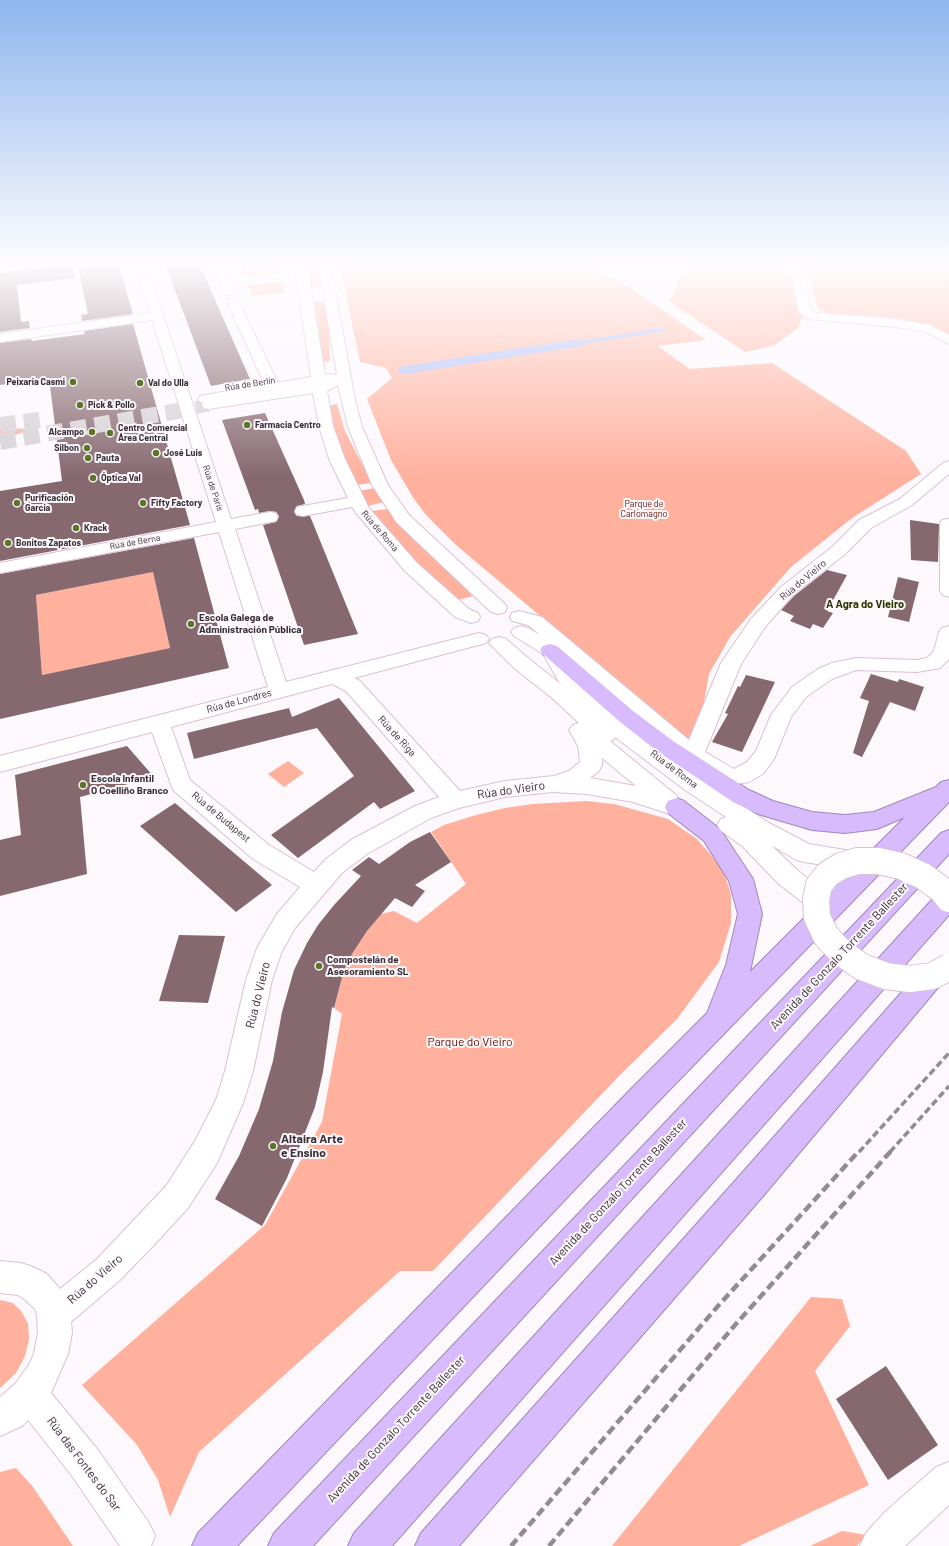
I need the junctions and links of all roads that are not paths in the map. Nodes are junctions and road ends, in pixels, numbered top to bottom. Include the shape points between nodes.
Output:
1 (35, 333) edge
2 (163, 333) edge
3 (248, 333) edge
4 (314, 333) edge
5 (335, 333) edge
6 (337, 333) edge
7 (937, 333) edge
8 (0, 338) edge
9 (949, 340) edge
10 (270, 381) junction
11 (324, 382) junction
12 (183, 395) junction
13 (207, 402) tunnel mouth
14 (189, 416) junction
15 (359, 435) junction
16 (949, 466) edge
17 (357, 501) junction
18 (303, 511) dead end
19 (270, 517) dead end
20 (948, 524) dead end
21 (225, 526) junction
22 (0, 568) edge
23 (949, 591) edge
24 (498, 608) junction
25 (520, 624) junction
26 (472, 628) junction
27 (949, 632) edge
28 (499, 643) junction
29 (552, 643) junction
30 (521, 663) junction
31 (335, 677) junction
32 (277, 685) junction
33 (159, 722) junction
34 (578, 726) junction
35 (0, 749) edge
36 (693, 755) junction
37 (0, 764) edge
38 (553, 784) junction
39 (948, 789) edge
40 (683, 794) junction
41 (455, 800) junction
42 (949, 839) edge
43 (857, 861) junction
44 (316, 885) junction
45 (816, 899) junction
46 (949, 899) edge
47 (941, 971) edge
48 (717, 1023) junction
49 (0, 1277) edge
50 (54, 1314) junction
51 (28, 1395) junction
52 (0, 1418) edge
53 (949, 1480) edge
54 (136, 1536) dead end
55 (211, 1546) edge
56 (287, 1546) edge
57 (367, 1546) edge
58 (434, 1546) edge
59 (879, 1546) edge

1 - 8 street
2 - 12 street, Rúa de París
3 - 10 street
4 - 11 street, Rúa de Roma
5 - 11 street, Rúa de Roma via 332,342 334,367
6 - 15 street, Rúa de Roma via 348,400
7 - 9 street
10 - 11 street, Rúa de Berlín
10 - 12 street, Rúa de Berlín
11 - 13 street, Rúa de Berlín
11 - 14 street
11 - 15 street, Rúa de Roma via 342,406 349,425
11 - 17 street, Rúa de Roma via 326,426 337,459
12 - 14 street, Rúa de París
14 - 21 street, Rúa de París
15 - 24 street, Rúa de Roma via 380,485 403,519
16 - 36 street, Rúa do Vieiro via 906,502 865,524 838,550 786,591 758,623 731,664
17 - 18 street
17 - 26 street, Rúa de Roma via 411,567 454,606
19 - 21 street, Rúa de Berna
20 - 23 street
21 - 22 street, Rúa de Berna
21 - 32 street, Rúa de París
24 - 25 street, Rúa de Roma via 506,610
24 - 26 street via 483,610
25 - 28 street via 508,641
25 - 29 street, Rúa de Roma
26 - 28 street, Rúa de Roma via 485,642
26 - 31 street, Rúa de Londres
26 - 32 street, Rúa de Londres
27 - 36 street, Rúa de Roma via 943,654 933,663 917,666 856,664 825,674 799,692 781,715 766,754 755,768 741,776 731,777
28 - 30 street, Rúa de Roma
29 - 36 street, Rúa de Roma
29 - 39 highway via 626,716 665,746 741,796 766,808 812,821 851,823 877,820
29 - 40 street, Rúa de Roma via 566,677 624,732
30 - 34 street, Rúa de Roma via 539,692
30 - 40 street, Rúa de Roma via 603,732
31 - 32 street, Rúa de Londres
31 - 41 street, Rúa de Riga via 353,686
32 - 33 street, Rúa de Londres
32 - 35 street, Rúa de Londres
33 - 37 street, Rúa de Londres
33 - 44 street, Rúa de Budapest via 181,784 261,852
34 - 38 street, Rúa do Vieiro via 589,746 591,765 577,777
34 - 40 street, Rúa de Roma
38 - 40 street, Rúa do Vieiro via 587,786 633,794
38 - 41 street, Rúa do Vieiro via 505,789
39 - 48 highway
40 - 43 street, Rúa de Roma via 761,829 804,853
40 - 45 street, Rúa de Roma via 750,840 788,877
40 - 48 highway via 741,879 750,914 739,965
41 - 44 street, Rúa do Vieiro via 423,812 359,847 334,866
42 - 56 highway, Avenida de Gonzalo Torrente Ballester
43 - 45 street, bridge via 828,874 819,885
43 - 46 street, bridge via 878,861 901,866 923,876 942,890
44 - 50 street, Rúa do Vieiro via 286,921 270,948 259,980 229,1103 206,1152 177,1197 142,1235 108,1270
45 - 47 street, bridge via 817,917 826,936 842,953 862,967 886,976 910,979
46 - 57 highway
47 - 58 highway
48 - 55 highway
49 - 50 street via 21,1279 36,1286 47,1298
50 - 51 street via 55,1334 51,1354 42,1375
51 - 52 street
51 - 54 street, Rúa das Fontes do Sar via 85,1463
53 - 59 street via 898,1525

